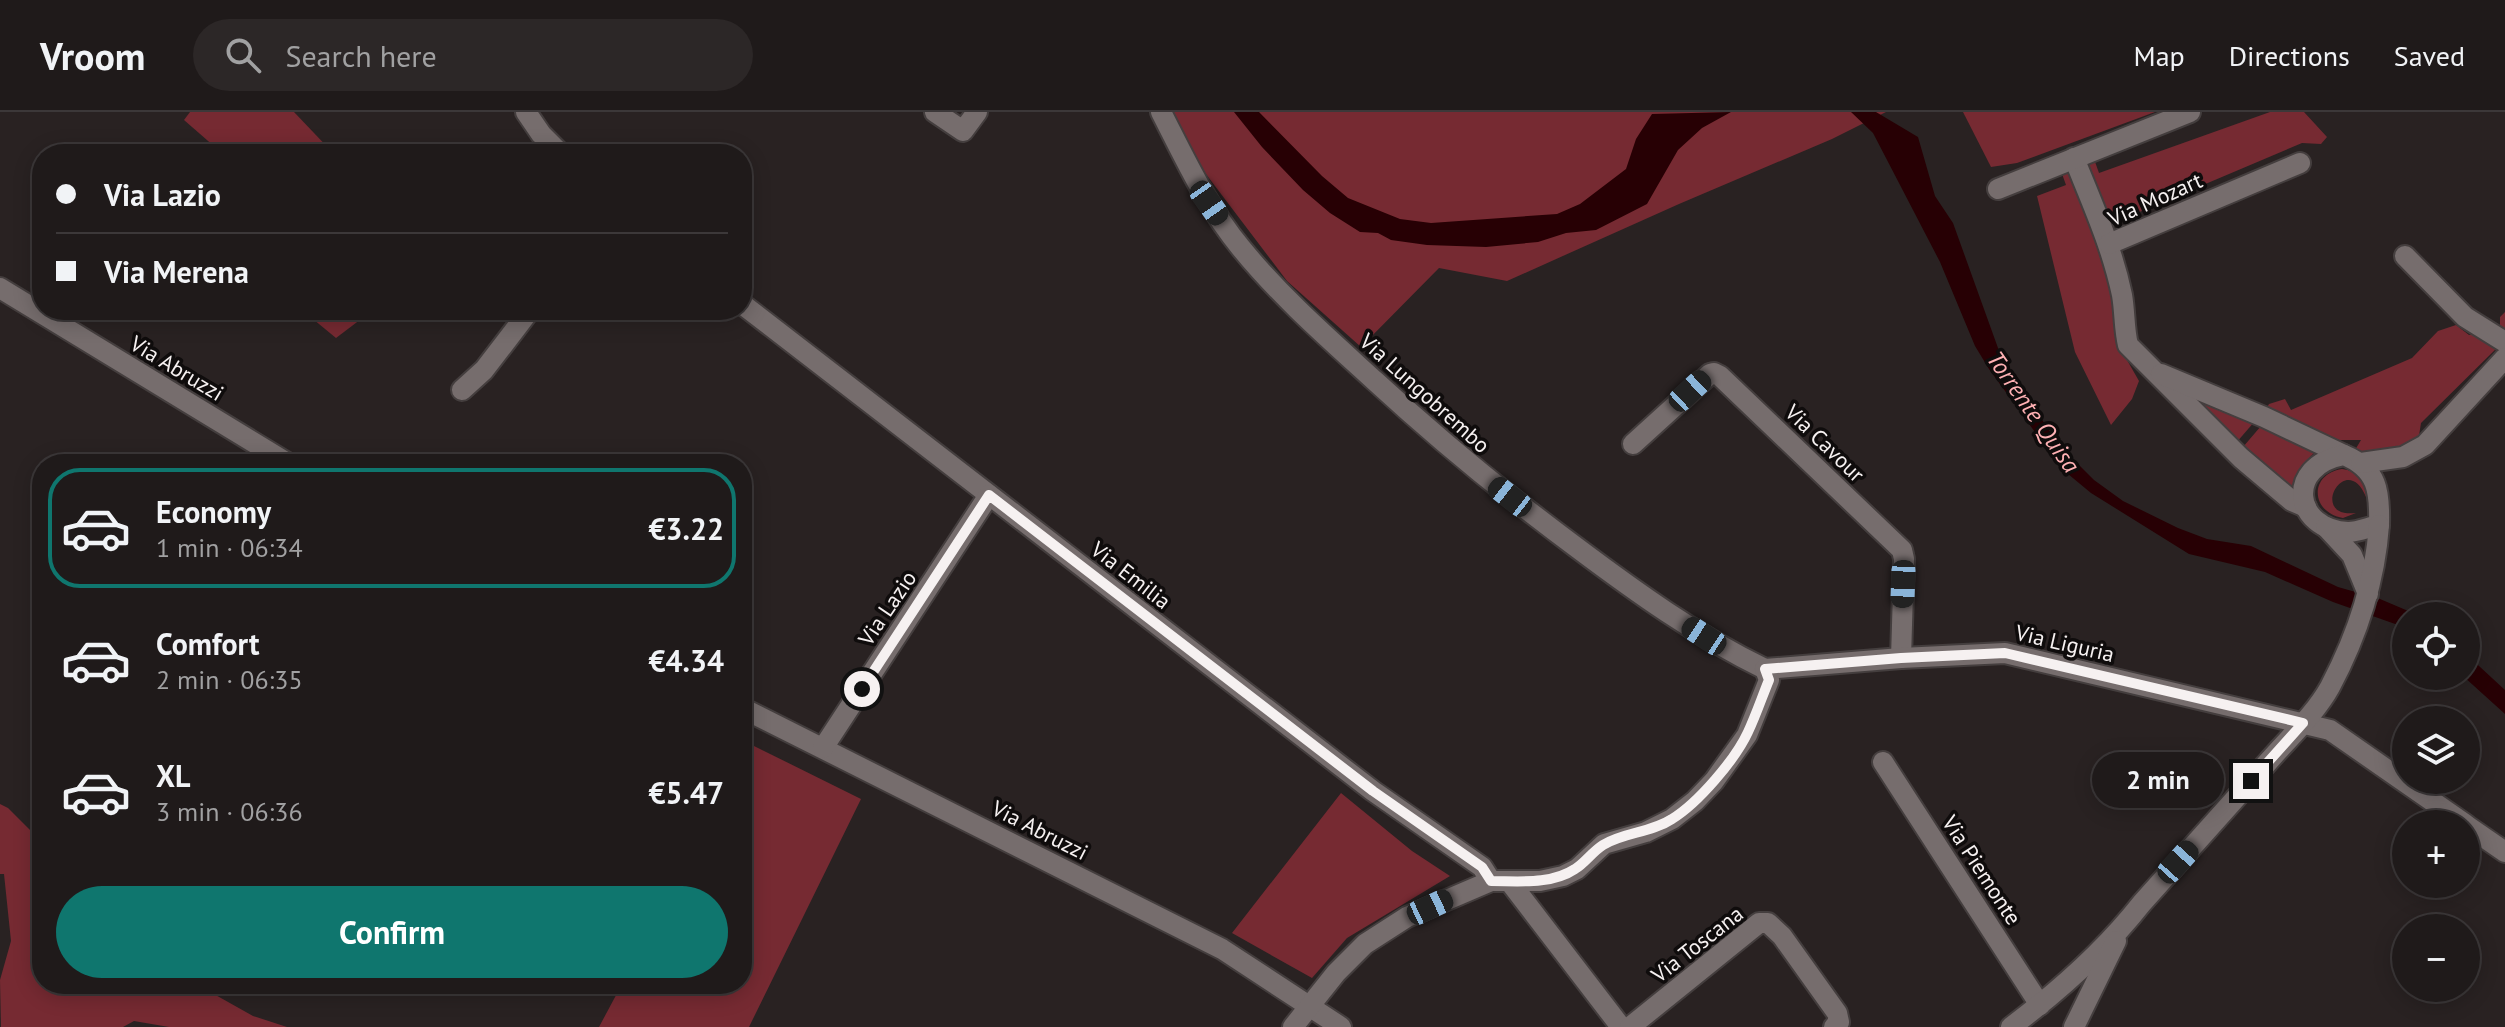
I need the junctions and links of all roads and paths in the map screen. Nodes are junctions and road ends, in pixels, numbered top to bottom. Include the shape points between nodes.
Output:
1 (526, 112) edge
2 (935, 112) edge
3 (977, 112) edge
4 (1161, 112) edge
5 (2190, 112) edge
6 (551, 144) edge
7 (2074, 158) junction
8 (2300, 163) dead end
9 (1998, 189) dead end
10 (2109, 244) junction
11 (2405, 256) dead end
12 (0, 288) edge
13 (32, 307) edge
14 (752, 312) edge
15 (53, 320) edge
16 (522, 320) edge
17 (2505, 342) edge
18 (2505, 358) edge
19 (2151, 369) junction
20 (462, 390) dead end
21 (1633, 444) dead end
22 (273, 454) edge
23 (2353, 459) junction
24 (989, 495) junction
25 (2306, 507) junction
26 (2379, 525) junction
27 (2326, 527) junction
28 (2368, 594) junction
29 (1901, 658) junction
30 (1765, 669) junction
31 (752, 713) edge
32 (2303, 723) junction
33 (823, 748) junction
34 (1883, 762) dead end
35 (2445, 810) edge
36 (2480, 834) edge
37 (2505, 852) edge
38 (1500, 881) junction
39 (2120, 931) junction
40 (2040, 1005) junction
41 (1309, 1006) junction
42 (2075, 1025) edge
43 (1293, 1027) edge
44 (1341, 1027) edge
45 (1621, 1027) edge
46 (1630, 1027) edge
47 (1834, 1027) edge
48 (2011, 1027) edge

1 - 6 street
2 - 3 street via 963,131
4 - 30 street, Via Lungobrembo via 1209,203 1240,247 1312,325 1528,511 1640,595
5 - 7 street
7 - 9 street
7 - 10 street
8 - 10 street, Via Mozart
10 - 19 street, Via Mozart via 2128,345
11 - 17 street via 2465,317
12 - 13 street, Via Abruzzi
14 - 24 street, Via Emilia
15 - 22 street, Via Abruzzi
16 - 20 street
18 - 23 street via 2425,445 2403,457
19 - 23 street, Via Mozart
19 - 25 street, Via Mozart via 2241,458
21 - 29 street, Via Cavour via 1710,374 1720,376 1902,550
23 - 25 street via 2317,463 2304,483
23 - 26 street via 2374,480
24 - 33 street, Via Lazio
24 - 38 street, Via Emilia via 1373,791
25 - 27 street
26 - 27 street via 2352,532
26 - 28 street
27 - 28 street via 2352,555
28 - 32 street via 2329,689
29 - 30 street, Via Liguria
29 - 32 street, Via Liguria via 2005,653
30 - 38 street via 1769,680 1747,735 1695,801 1659,826 1604,844 1563,876
31 - 33 street, Via Abruzzi
32 - 35 street, Via Liguria via 2330,730
32 - 39 street
33 - 41 street, Via Abruzzi via 1222,949
34 - 40 street, Via Piemonte
36 - 37 street
38 - 41 street via 1407,917 1365,944
38 - 45 street
39 - 40 street
39 - 42 street
40 - 42 street via 2062,991 2073,994
40 - 48 street
41 - 43 street
41 - 44 street, Via Abruzzi
46 - 47 street, Via Toscana via 1759,923 1768,923 1837,1013

